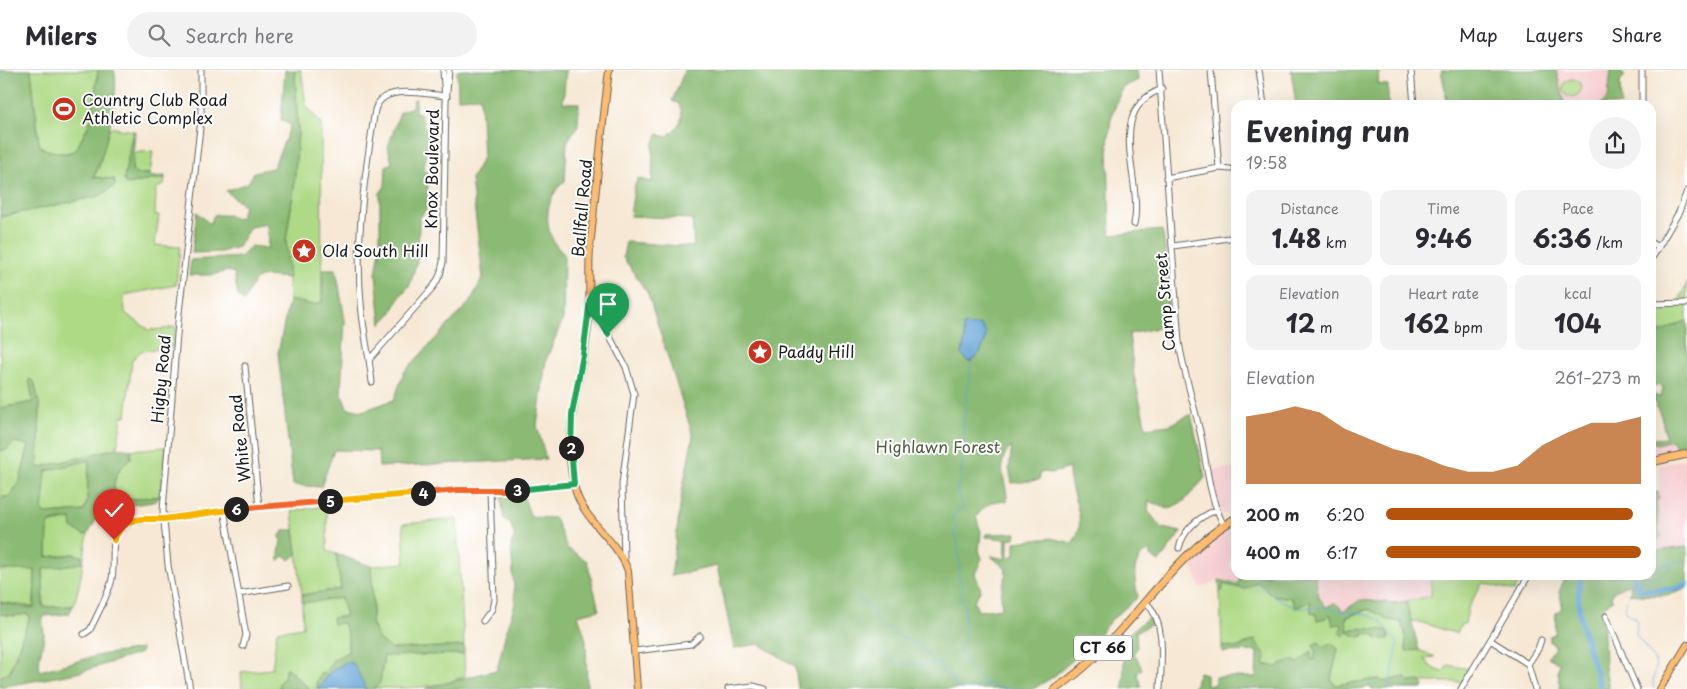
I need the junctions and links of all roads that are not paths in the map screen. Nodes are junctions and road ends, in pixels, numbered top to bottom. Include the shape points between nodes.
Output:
1 (202, 70) edge
2 (443, 70) edge
3 (449, 70) edge
4 (609, 70) edge
5 (1160, 70) edge
6 (1210, 70) edge
7 (1260, 70) edge
8 (1411, 70) edge
9 (1642, 70) edge
10 (1162, 89) junction
11 (446, 98) junction
12 (1263, 100) edge
13 (1414, 100) edge
14 (1642, 100) edge
15 (1219, 168) junction
16 (1230, 169) dead end
17 (1166, 178) junction
18 (1687, 191) edge
19 (1134, 224) dead end
20 (1231, 240) edge
21 (1173, 246) junction
22 (1656, 246) edge
23 (1659, 247) junction
24 (1656, 252) edge
25 (590, 300) junction
26 (1687, 303) edge
27 (1656, 304) edge
28 (369, 360) junction
29 (245, 366) dead end
30 (372, 382) dead end
31 (1687, 454) edge
32 (1656, 461) edge
33 (574, 484) junction
34 (490, 491) junction
35 (259, 507) junction
36 (224, 510) junction
37 (1216, 510) junction
38 (164, 519) junction
39 (1231, 521) edge
40 (1224, 526) junction
41 (1180, 548) dead end
42 (624, 558) junction
43 (1526, 580) edge
44 (288, 586) dead end
45 (239, 594) junction
46 (1146, 602) junction
47 (1606, 616) dead end
48 (483, 621) dead end
49 (84, 634) dead end
50 (700, 636) dead end
51 (1490, 640) junction
52 (1540, 640) dead end
53 (1687, 645) edge
54 (244, 646) dead end
55 (636, 652) junction
56 (1528, 664) junction
57 (190, 689) edge
58 (637, 689) edge
59 (728, 689) edge
60 (766, 689) edge
61 (1055, 689) edge
62 (1160, 689) edge
63 (1461, 689) edge
64 (1535, 689) edge
65 (1637, 689) edge
66 (1660, 689) edge

1 - 38 street, Higby Road via 201,119 174,367
2 - 11 street, Knox Boulevard
3 - 11 street, Knox Boulevard
4 - 25 main road, Ballfall Road via 590,250
5 - 10 street, Camp Street
6 - 15 street
7 - 12 street
8 - 13 street
9 - 14 street
10 - 17 street, Camp Street
10 - 19 street via 1137,104 1130,124
11 - 28 street, Knox Boulevard via 443,262 440,275
11 - 28 street via 390,93 376,105 362,199 361,303
15 - 16 street
15 - 17 street
17 - 21 street, Camp Street
18 - 23 street
20 - 21 street
21 - 37 street, Camp Street via 1175,310 1184,370
22 - 23 street
23 - 24 street
25 - 33 main road, Ballfall Road via 572,414
25 - 42 street via 626,367 634,394 622,484
26 - 27 street
28 - 30 street
29 - 35 street, White Road
31 - 32 highway
33 - 34 street
33 - 42 main road, Ballfall Road via 589,517
34 - 35 street via 458,490
34 - 48 street via 494,600
35 - 36 street
36 - 38 street
36 - 45 street
37 - 40 street, Camp Street
37 - 41 street via 1191,526
38 - 49 street via 132,521 118,530 114,540 112,581 90,630
38 - 57 street, Higby Road via 168,565
39 - 40 highway, CT 66
40 - 46 highway, CT 66 via 1190,554
42 - 55 main road, Ballfall Road
43 - 51 street
44 - 45 street
45 - 54 street via 246,635
46 - 61 highway, CT 66 via 1089,663
46 - 62 street via 1159,623
47 - 65 street
50 - 55 street via 691,644
51 - 56 street
51 - 63 street
52 - 56 street
53 - 66 main road
55 - 58 main road, Ballfall Road
56 - 64 street
59 - 60 street via 753,686

